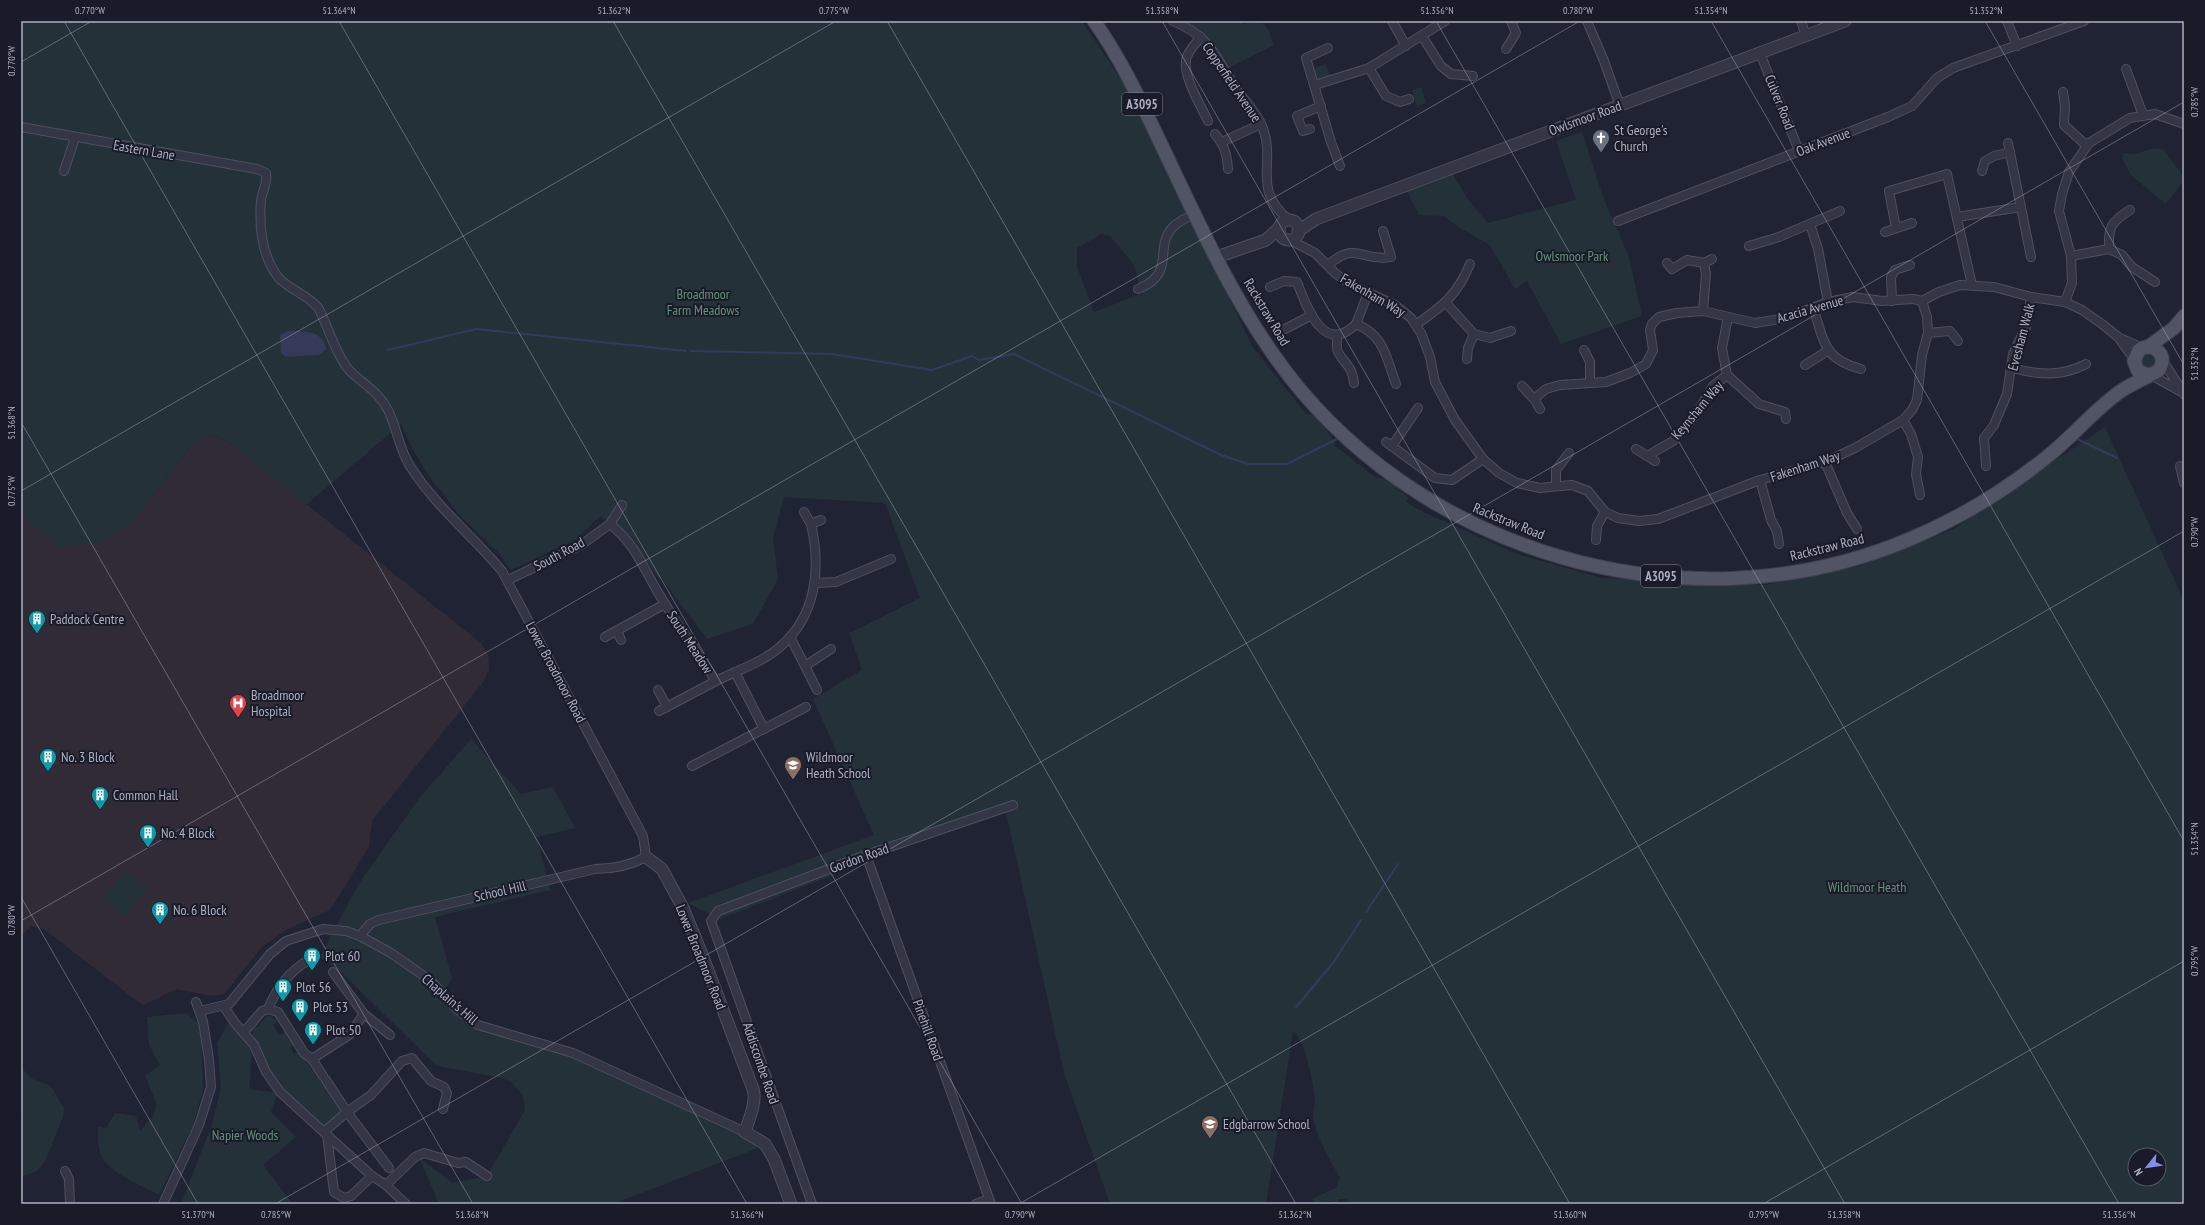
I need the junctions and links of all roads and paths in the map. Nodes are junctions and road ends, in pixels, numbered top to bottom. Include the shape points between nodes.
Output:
1 (1094, 21) edge
2 (1173, 21) edge
3 (1392, 21) edge
4 (1446, 21) edge
5 (1511, 21) edge
6 (1587, 21) edge
7 (1801, 21) edge
8 (1845, 21) edge
9 (2007, 21) edge
10 (2084, 21) edge
11 (1422, 36) junction
12 (1806, 36) junction
13 (1201, 37) junction
14 (1406, 46) junction
15 (2017, 46) junction
16 (1328, 48) dead end
17 (1506, 49) dead end
18 (1760, 53) junction
19 (1369, 68) junction
20 (2126, 69) dead end
21 (1473, 76) dead end
22 (1315, 85) junction
23 (2063, 92) dead end
24 (1409, 99) dead end
25 (1321, 106) junction
26 (1620, 106) junction
27 (2143, 115) junction
28 (1208, 121) dead end
29 (1261, 124) junction
30 (2184, 124) edge
31 (21, 127) edge
32 (1310, 129) dead end
33 (1215, 134) dead end
34 (75, 138) junction
35 (1222, 142) junction
36 (2008, 143) dead end
37 (2087, 146) junction
38 (1800, 151) junction
39 (2010, 152) junction
40 (1340, 166) dead end
41 (1228, 169) dead end
42 (64, 171) dead end
43 (1982, 171) dead end
44 (266, 173) joint
45 (2021, 207) junction
46 (2130, 210) dead end
47 (1840, 211) dead end
48 (1195, 214) junction
49 (1326, 216) junction
50 (1957, 217) junction
51 (1618, 221) dead end
52 (1912, 223) dead end
53 (1285, 224) junction
54 (1810, 224) junction
55 (1896, 228) junction
56 (1298, 231) junction
57 (1383, 231) dead end
58 (1885, 232) dead end
59 (1266, 240) junction
60 (1288, 240) junction
61 (1749, 246) dead end
62 (1306, 247) junction
63 (2109, 249) junction
64 (2071, 256) junction
65 (1217, 257) junction
66 (2031, 257) dead end
67 (1712, 259) dead end
68 (1667, 263) dead end
69 (1704, 263) junction
70 (1470, 264) dead end
71 (1328, 265) junction
72 (1910, 265) dead end
73 (2155, 282) dead end
74 (1972, 285) junction
75 (1270, 287) dead end
76 (1138, 289) dead end
77 (1368, 293) junction
78 (2031, 297) junction
79 (1892, 301) junction
80 (1922, 301) junction
81 (1828, 302) junction
82 (2066, 302) junction
83 (1446, 303) junction
84 (1814, 307) junction
85 (1703, 312) junction
86 (1312, 315) junction
87 (2184, 316) edge
88 (1728, 317) junction
89 (1356, 324) junction
90 (1417, 324) junction
91 (2174, 328) junction
92 (1285, 329) dead end
93 (1511, 331) dead end
94 (1928, 333) junction
95 (1474, 334) junction
96 (1337, 336) junction
97 (2118, 337) junction
98 (1958, 340) dead end
99 (2146, 347) junction
100 (1584, 350) dead end
101 (1829, 350) junction
102 (2162, 359) junction
103 (1467, 360) dead end
104 (2134, 361) junction
105 (2086, 364) dead end
106 (1805, 365) dead end
107 (2012, 368) junction
108 (1861, 369) dead end
109 (1727, 375) junction
110 (2150, 375) junction
111 (1354, 383) dead end
112 (1590, 383) junction
113 (1396, 384) dead end
114 (1522, 386) dead end
115 (2118, 393) junction
116 (2183, 394) edge
117 (1534, 399) junction
118 (1418, 408) dead end
119 (1540, 409) dead end
120 (1786, 419) dead end
121 (1903, 420) junction
122 (1636, 449) dead end
123 (1569, 452) dead end
124 (1647, 456) junction
125 (1483, 459) junction
126 (1656, 461) dead end
127 (1825, 462) junction
128 (1986, 466) dead end
129 (2180, 466) dead end
130 (1760, 480) junction
131 (2184, 483) edge
132 (1556, 486) junction
133 (1920, 495) dead end
134 (622, 505) dead end
135 (804, 512) dead end
136 (1605, 512) junction
137 (821, 520) dead end
138 (610, 524) junction
139 (811, 524) junction
140 (1857, 529) dead end
141 (1596, 540) dead end
142 (1779, 544) dead end
143 (891, 560) dead end
144 (508, 580) junction
145 (816, 583) junction
146 (665, 604) junction
147 (617, 631) junction
148 (605, 637) dead end
149 (790, 637) junction
150 (621, 640) dead end
151 (831, 649) dead end
152 (805, 666) junction
153 (735, 672) junction
154 (716, 681) junction
155 (658, 690) dead end
156 (817, 690) dead end
157 (667, 707) junction
158 (806, 707) dead end
159 (659, 711) dead end
160 (764, 729) junction
161 (692, 766) dead end
162 (1013, 805) dead end
163 (866, 855) junction
164 (646, 857) junction
165 (711, 921) joint
166 (360, 936) junction
167 (307, 961) dead end
168 (333, 972) dead end
169 (196, 1002) dead end
170 (224, 1007) junction
171 (268, 1009) junction
172 (200, 1011) junction
173 (364, 1014) junction
174 (244, 1032) junction
175 (390, 1034) dead end
176 (312, 1059) junction
177 (443, 1109) dead end
178 (347, 1112) junction
179 (745, 1132) junction
180 (326, 1133) junction
181 (389, 1168) dead end
182 (65, 1171) dead end
183 (372, 1176) junction
184 (488, 1176) dead end
185 (386, 1185) junction
186 (990, 1202) edge
187 (70, 1204) edge
188 (163, 1204) edge
189 (406, 1204) edge
190 (791, 1204) edge
191 (812, 1204) edge
192 (976, 1204) edge

1 - 48 main road, Rackstraw Road / A3095 via 1124,71
2 - 13 street, Copperfield Avenue via 1191,28
3 - 14 street
4 - 11 street
5 - 17 street via 1516,33
6 - 26 street
7 - 12 street
8 - 12 street, Owlsmoor Road
9 - 15 street
10 - 15 street, Oak Avenue
11 - 14 street
11 - 21 street via 1441,66 1451,74
12 - 18 street, Owlsmoor Road
13 - 28 street via 1186,59 1186,70
13 - 29 street, Copperfield Avenue via 1212,47
14 - 19 street
15 - 38 street, Oak Avenue via 1953,68 1937,78 1912,106
16 - 22 street via 1306,58
18 - 26 street, Owlsmoor Road
18 - 38 street, Culver Road
19 - 22 street
19 - 24 street via 1386,96 1400,102
20 - 27 street
22 - 25 street
23 - 37 street via 2064,124
25 - 32 street via 1297,116 1303,131
25 - 40 street
26 - 49 street, Owlsmoor Road
27 - 30 street via 2155,114
27 - 37 street via 2130,118
29 - 35 street
29 - 53 street, Copperfield Avenue via 1265,136 1265,180
31 - 34 street, Eastern Lane
33 - 35 street
34 - 42 street
34 - 44 street, Eastern Lane via 256,169
35 - 41 street via 1227,154
36 - 39 street
37 - 64 street via 2069,172 2059,211
38 - 51 street, Oak Avenue
39 - 43 street via 1985,161
39 - 45 street
44 - 144 street, Lower Broadmoor Road via 261,200 263,242 269,262 279,278 314,302 347,366 377,394 388,409 404,455 411,467 450,517 480,545
45 - 50 street
45 - 66 street
46 - 63 street via 2111,225 2108,234
47 - 54 street
48 - 65 main road, Rackstraw Road / A3095
48 - 76 street via 1175,225 1165,243 1160,275 1150,284
49 - 53 street, Owlsmoor Road
49 - 56 street, Owlsmoor Road
50 - 55 street via 1947,174 1889,191
50 - 74 street
52 - 55 street
53 - 56 street via 1297,225
53 - 59 street
53 - 60 street via 1281,236
54 - 61 street
54 - 81 street via 1818,249
55 - 58 street
56 - 60 street via 1295,237
56 - 62 street, Fakenham Way
57 - 71 street via 1391,257 1377,259 1354,252 1341,254
59 - 60 street
59 - 65 street
60 - 62 street, Fakenham Way
62 - 71 street, Fakenham Way
63 - 64 street
63 - 73 street via 2122,255 2132,267
64 - 82 street via 2072,283
65 - 115 main road, Rackstraw Road / A3095 via 1260,334 1288,374 1340,432 1381,466 1457,516 1511,541 1564,558 1632,573 1693,579 1738,579 1827,565 1894,545 1954,518 2006,487 2047,457
67 - 69 street
68 - 69 street via 1672,269 1687,260
69 - 85 street via 1706,274
70 - 83 street via 1462,282
71 - 77 street, Fakenham Way via 1336,274
72 - 79 street via 1895,270 1891,277
74 - 78 street, Acacia Avenue via 1994,287
74 - 80 street, Acacia Avenue via 1948,288
75 - 86 street via 1284,281 1297,282
77 - 89 street
77 - 90 street, Fakenham Way via 1395,305
78 - 82 street, Acacia Avenue
78 - 107 street, Evesham Walk via 2026,326 2013,354
79 - 80 street, Acacia Avenue
79 - 81 street, Acacia Avenue via 1853,297
80 - 94 street, Fakenham Way
81 - 84 street, Acacia Avenue
82 - 97 street, Acacia Avenue via 2082,310
83 - 90 street
83 - 95 street
84 - 88 street, Acacia Avenue via 1786,318 1755,323
84 - 101 street
85 - 88 street, Acacia Avenue
85 - 112 street, Acacia Avenue via 1659,317 1650,330 1653,350 1646,364 1606,382
86 - 92 street
86 - 96 street via 1324,332
87 - 91 main road
88 - 109 street via 1722,348
89 - 96 street
89 - 113 street via 1369,329 1380,341
90 - 125 street, Fakenham Way via 1430,357 1435,382 1455,420
91 - 99 main road
91 - 102 main road
93 - 95 street via 1490,338
94 - 98 street via 1950,331
94 - 121 street, Fakenham Way via 1922,355 1917,400
95 - 103 street via 1468,348
96 - 111 street via 1338,351 1347,362
97 - 99 street, Acacia Avenue
97 - 104 street, Acacia Avenue
99 - 102 main road via 2156,348
99 - 104 main road via 2137,352
100 - 112 street via 1590,362
101 - 106 street
101 - 108 street via 1834,358
102 - 110 main road via 2160,370
102 - 116 street
104 - 110 main road via 2138,371
104 - 115 main road, Rackstraw Road / A3095
105 - 107 street via 2060,374 2046,375
107 - 128 street, Evesham Walk via 2001,411 1984,438
109 - 120 street via 1759,404 1785,412
109 - 124 street, Keynsham Way via 1713,386 1695,416 1672,441
110 - 115 main road, Rackstraw Road / A3095
110 - 116 street
112 - 117 street, Acacia Avenue via 1560,385 1546,389
114 - 117 street
117 - 119 street
118 - 125 street via 1389,444 1435,478 1452,480
121 - 127 street, Fakenham Way
121 - 133 street via 1911,434 1918,457 1916,474
122 - 124 street
123 - 132 street via 1556,470
124 - 126 street
125 - 132 street, Fakenham Way via 1499,473 1517,483 1540,488
127 - 130 street, Fakenham Way
127 - 140 street via 1847,513
129 - 131 street
130 - 136 street, Fakenham Way via 1658,519 1639,521 1618,518
130 - 142 street
132 - 136 street, Fakenham Way via 1572,485 1588,491
134 - 138 street, South Road
135 - 139 street, South Meadow
136 - 141 street via 1597,526
137 - 139 street
138 - 144 street, South Road via 581,545
138 - 146 street, South Meadow via 622,534 637,554
139 - 145 street, South Meadow via 817,564
143 - 145 street via 836,582
144 - 164 street, Lower Broadmoor Road via 641,830 646,843
145 - 149 street, South Meadow via 810,603
146 - 147 street, South Meadow
146 - 154 street, South Meadow
147 - 148 street, South Meadow
147 - 150 street
149 - 152 street
149 - 153 street, South Meadow via 780,648
151 - 152 street
152 - 156 street
153 - 154 street, South Meadow
153 - 160 street, South Meadow
154 - 157 street, South Meadow
155 - 157 street
157 - 159 street, South Meadow
158 - 160 street
160 - 161 street
162 - 163 street, Gordon Road
163 - 165 street, Gordon Road via 718,911
163 - 186 street, Pinehill Road
164 - 166 street, School Hill via 632,863 588,870 379,920 370,924
164 - 179 street, Lower Broadmoor Road via 662,869 683,908 754,1092 752,1111
165 - 191 street, Addiscombe Road
166 - 170 street, Chaplain's Hill via 340,930 323,929 286,941 270,954 235,999
166 - 179 street, Chaplain's Hill via 431,981 457,1009 478,1025 573,1053
167 - 171 street via 294,969 284,981
168 - 173 street
169 - 172 street
170 - 172 street
170 - 174 street
171 - 174 street via 262,1011
171 - 176 street via 278,1012 304,1053
172 - 188 street via 209,1059 211,1087 199,1125
173 - 175 street
173 - 176 street via 349,1035
174 - 180 street via 280,1092
176 - 178 street
177 - 178 street via 447,1093 444,1087 431,1081 412,1058 402,1061 371,1095
178 - 180 street
178 - 181 street
179 - 190 street via 765,1144 774,1158
180 - 183 street
180 - 183 street via 334,1192 344,1198 351,1196
182 - 187 street via 69,1179
183 - 185 street
184 - 185 street via 466,1162 458,1163 424,1154 415,1157
185 - 189 street
186 - 192 street

